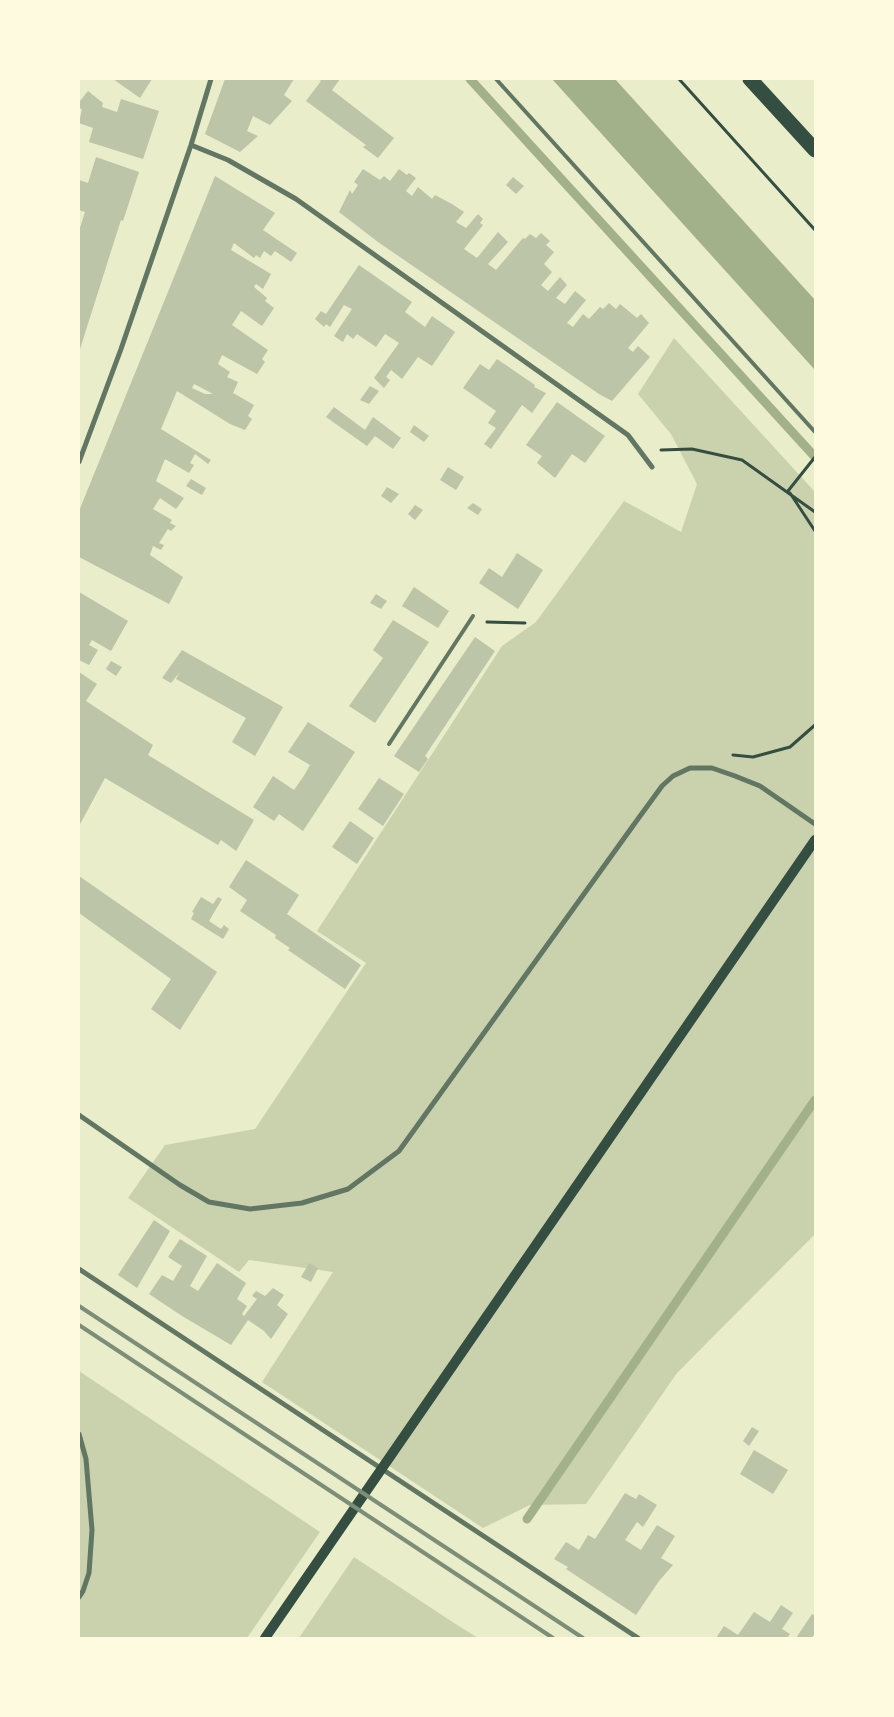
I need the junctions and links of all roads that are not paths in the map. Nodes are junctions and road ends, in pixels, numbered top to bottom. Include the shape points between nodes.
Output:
1 (211, 79) edge
2 (496, 79) edge
3 (750, 79) edge
4 (191, 145) junction
5 (815, 150) edge
6 (815, 432) edge
7 (79, 462) edge
8 (652, 467) dead end
9 (473, 616) road end
10 (389, 744) dead end
11 (815, 824) edge
12 (815, 840) edge
13 (79, 1115) edge
14 (79, 1269) edge
15 (79, 1434) edge
16 (79, 1597) edge
17 (265, 1638) edge
18 (638, 1638) edge

1 - 4 street
2 - 6 lane
3 - 5 highway
4 - 7 street
4 - 8 street via 228,160 296,199 628,435
9 - 10 lane
11 - 13 street via 760,786 712,768 690,768 673,776 640,816 399,1151 348,1189 302,1203 250,1209 209,1202
12 - 17 main road
14 - 18 street
15 - 16 street via 86,1459 92,1530 89,1573

